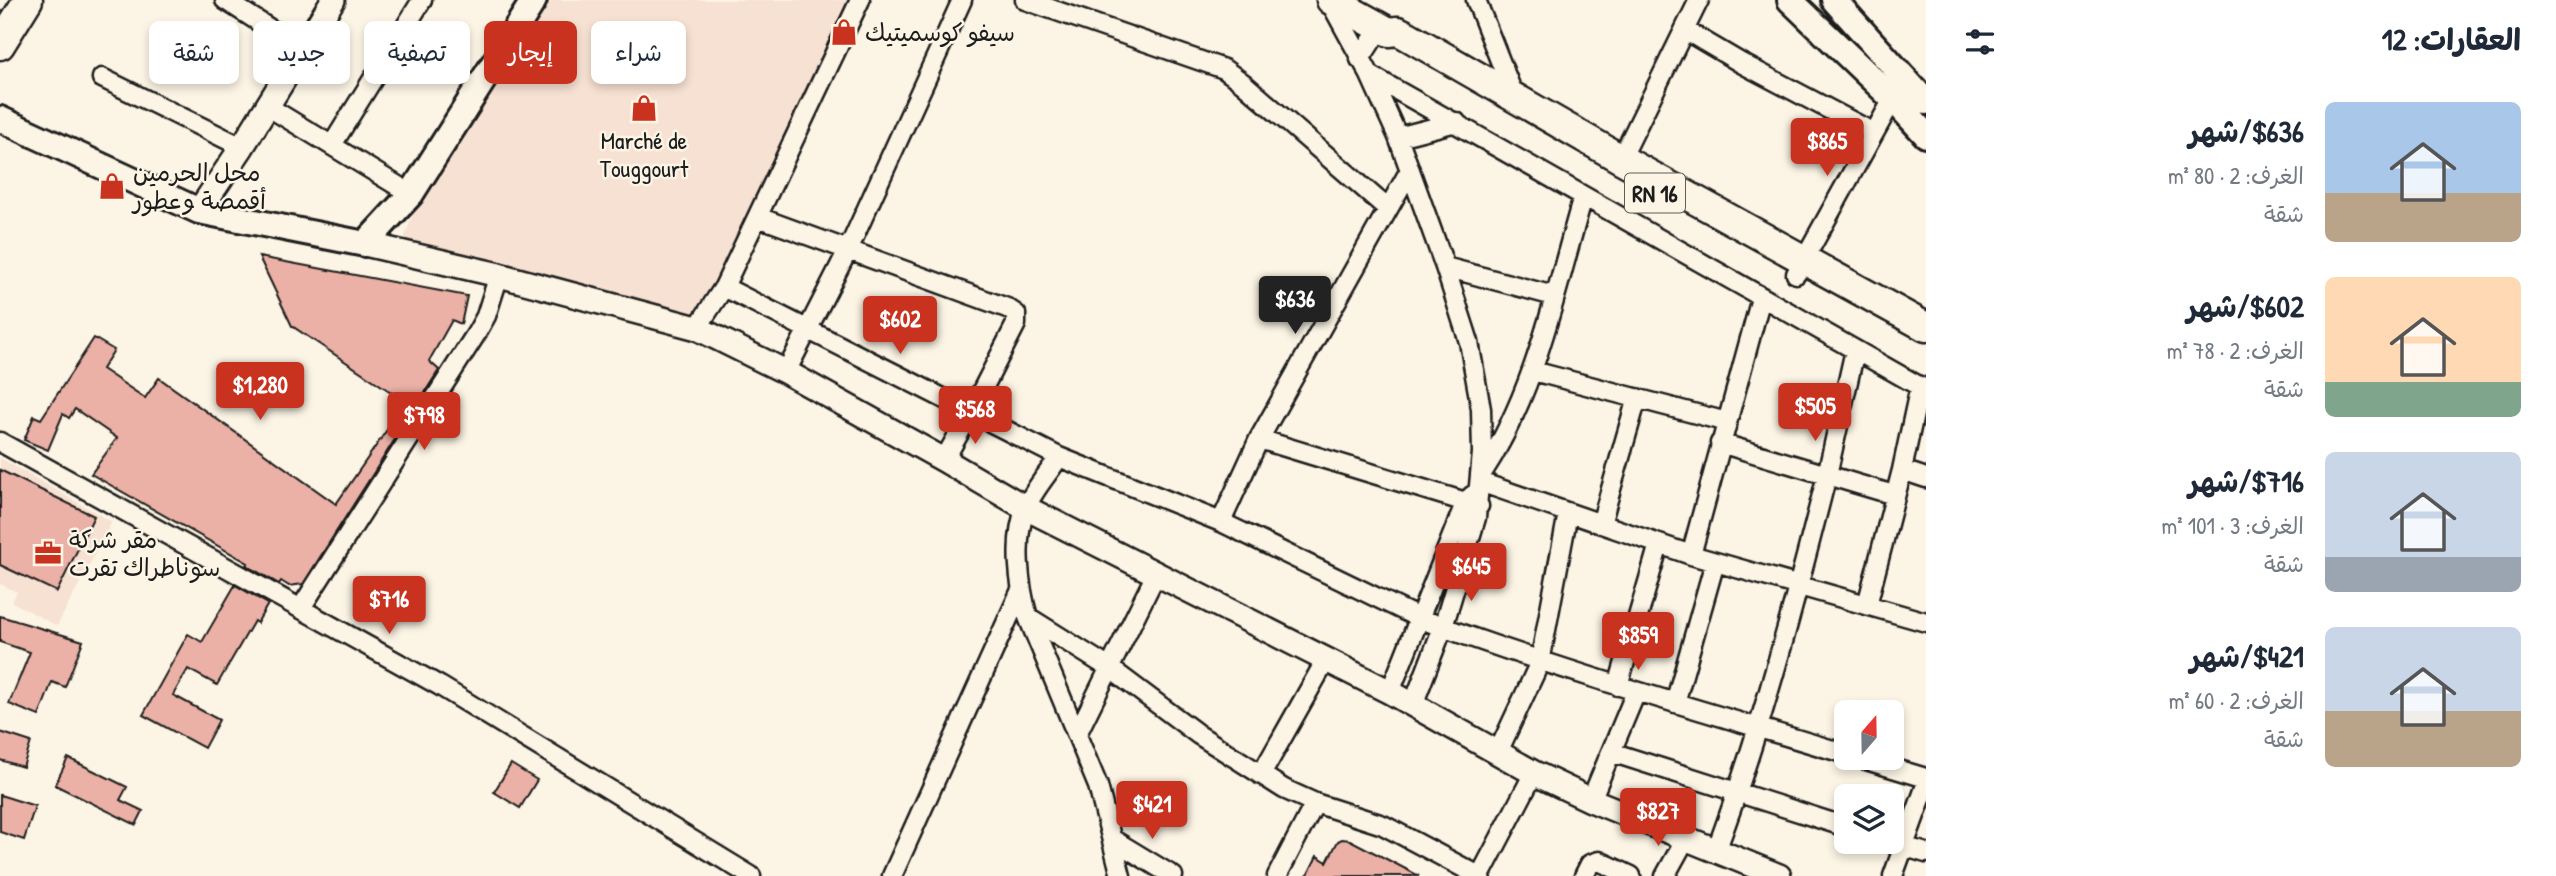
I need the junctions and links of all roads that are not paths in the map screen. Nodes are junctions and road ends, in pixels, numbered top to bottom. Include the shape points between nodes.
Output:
1 (13, 0) edge
2 (28, 0) edge
3 (225, 0) edge
4 (333, 0) edge
5 (422, 0) edge
6 (534, 0) edge
7 (860, 0) edge
8 (962, 0) edge
9 (1025, 0) edge
10 (1330, 0) edge
11 (1476, 0) edge
12 (1699, 0) edge
13 (1790, 0) edge
14 (1834, 0) edge
15 (0, 20) edge
16 (258, 21) edge
17 (320, 21) edge
18 (1385, 30) junction
19 (1685, 30) junction
20 (0, 45) edge
21 (1360, 59) junction
22 (1370, 75) junction
23 (102, 78) dead end
24 (281, 84) edge
25 (1514, 96) junction
26 (1893, 99) junction
27 (1926, 102) edge
28 (267, 106) junction
29 (0, 119) edge
30 (1456, 122) junction
31 (1874, 133) junction
32 (1926, 135) edge
33 (1398, 137) junction
34 (332, 145) junction
35 (242, 147) junction
36 (1621, 159) junction
37 (1410, 170) junction
38 (411, 194) junction
39 (1583, 197) junction
40 (1388, 209) junction
41 (199, 211) junction
42 (758, 217) junction
43 (365, 244) junction
44 (848, 250) junction
45 (1801, 266) junction
46 (1445, 267) junction
47 (499, 275) junction
48 (724, 287) junction
49 (1554, 296) junction
50 (1762, 298) junction
51 (1926, 327) edge
52 (697, 328) junction
53 (807, 331) junction
54 (1926, 348) edge
55 (1855, 350) junction
56 (1533, 371) junction
57 (786, 372) junction
58 (1923, 388) edge
59 (1637, 398) junction
60 (971, 412) junction
61 (1727, 422) junction
62 (1259, 439) junction
63 (0, 442) edge
64 (1720, 443) junction
65 (1059, 457) junction
66 (944, 460) junction
67 (1902, 470) junction
68 (1827, 475) junction
69 (1926, 478) edge
70 (1477, 491) junction
71 (1894, 495) junction
72 (1026, 508) junction
73 (1567, 513) junction
74 (1221, 522) junction
75 (1601, 524) junction
76 (1659, 544) junction
77 (1691, 555) junction
78 (1715, 562) junction
79 (1156, 574) junction
80 (1799, 586) junction
81 (1021, 590) junction
82 (1867, 605) junction
83 (301, 608) junction
84 (1028, 617) junction
85 (1421, 619) junction
86 (1926, 622) edge
87 (1443, 627) junction
88 (1326, 660) junction
89 (1540, 662) junction
90 (1111, 669) junction
91 (1618, 685) junction
92 (1390, 692) junction
93 (1636, 692) junction
94 (1675, 703) junction
95 (1413, 705) junction
96 (1759, 727) junction
97 (1078, 732) junction
98 (1834, 750) edge
99 (1498, 752) junction
100 (1611, 752) junction
101 (1899, 770) edge
102 (1534, 773) junction
103 (1261, 775) junction
104 (1926, 778) edge
105 (1926, 785) edge
106 (1739, 791) junction
107 (1591, 800) junction
108 (1315, 803) junction
109 (1834, 823) edge
110 (1904, 830) edge
111 (1686, 838) junction
112 (1111, 839) junction
113 (1904, 846) edge
114 (1716, 850) junction
115 (1926, 853) edge
116 (1896, 854) edge
117 (751, 876) edge
118 (892, 876) edge
119 (1121, 876) edge
120 (1174, 876) edge
121 (1277, 876) edge
122 (1479, 876) edge
123 (1584, 876) edge
124 (1631, 876) edge
125 (1665, 876) edge
126 (1779, 876) edge
127 (1893, 876) edge

1 - 15 main road
2 - 20 main road
3 - 16 street
4 - 17 street
5 - 34 street
6 - 38 main road
7 - 42 street
8 - 44 street
9 - 40 street via 1224,69
10 - 18 main road, RN 16
10 - 21 street
11 - 25 street
12 - 19 street
13 - 26 main road
14 - 27 main road
18 - 21 street
18 - 25 main road, RN 16 via 1406,35
18 - 45 main road, RN 16 via 1399,46
19 - 31 street
19 - 36 street
21 - 22 street
22 - 30 street
22 - 33 street
23 - 35 street
24 - 28 street
25 - 36 main road, RN 16
26 - 31 street
26 - 32 main road
28 - 34 street
28 - 35 street
29 - 41 main road
30 - 33 street
30 - 39 street
31 - 45 street
33 - 37 street
34 - 38 street
35 - 41 street
36 - 45 main road, RN 16
37 - 40 street
37 - 46 street
38 - 43 main road
39 - 49 street
39 - 50 street
40 - 62 street
41 - 43 main road
42 - 44 street
42 - 48 street
43 - 47 street
44 - 53 street
44 - 60 street via 1016,314 1016,324
45 - 51 main road, RN 16
45 - 54 main road, RN 16
46 - 49 street
46 - 70 street via 1477,381 1482,435
47 - 52 street
47 - 83 street via 477,334
48 - 52 street
48 - 53 street
49 - 56 street
50 - 55 street
50 - 61 street
52 - 57 street
53 - 57 street
53 - 60 street
55 - 58 street
55 - 68 street
56 - 59 street
56 - 70 street
57 - 66 street
58 - 67 street
59 - 61 street
59 - 75 street
60 - 65 street
60 - 66 street
61 - 64 street
62 - 70 street
62 - 74 street
63 - 83 street
64 - 68 street
64 - 77 street
65 - 72 street
65 - 74 street
66 - 72 street
67 - 69 street
67 - 71 street
68 - 71 street
68 - 80 street
70 - 73 street
70 - 85 street
70 - 87 street
71 - 82 street
72 - 79 street
72 - 81 street via 1019,559
73 - 75 street
73 - 89 street
74 - 85 street
75 - 76 street
76 - 77 street
76 - 91 street
77 - 78 street
78 - 80 street
78 - 94 street
79 - 88 street
79 - 90 street
80 - 82 street
80 - 96 street
81 - 84 street
81 - 118 street
82 - 86 street
83 - 117 street
84 - 90 street
84 - 97 street
85 - 87 street
85 - 92 street
87 - 89 street
87 - 95 street
88 - 92 street
88 - 103 street
89 - 91 street
89 - 99 street
90 - 97 street
90 - 103 street
91 - 93 street
92 - 95 street
93 - 94 street
93 - 100 street
94 - 96 street
95 - 99 street
96 - 98 street
96 - 106 street
97 - 112 street
99 - 102 street
100 - 106 street
100 - 107 street
101 - 104 street
102 - 107 street
102 - 122 street
103 - 108 street
105 - 110 street
106 - 109 street
106 - 114 street
107 - 111 street
108 - 121 street
108 - 122 street via 1383,825
111 - 114 street
111 - 125 street
112 - 119 street
112 - 120 street
113 - 115 street
114 - 126 street
116 - 127 street
123 - 124 street via 1590,864 1599,860

